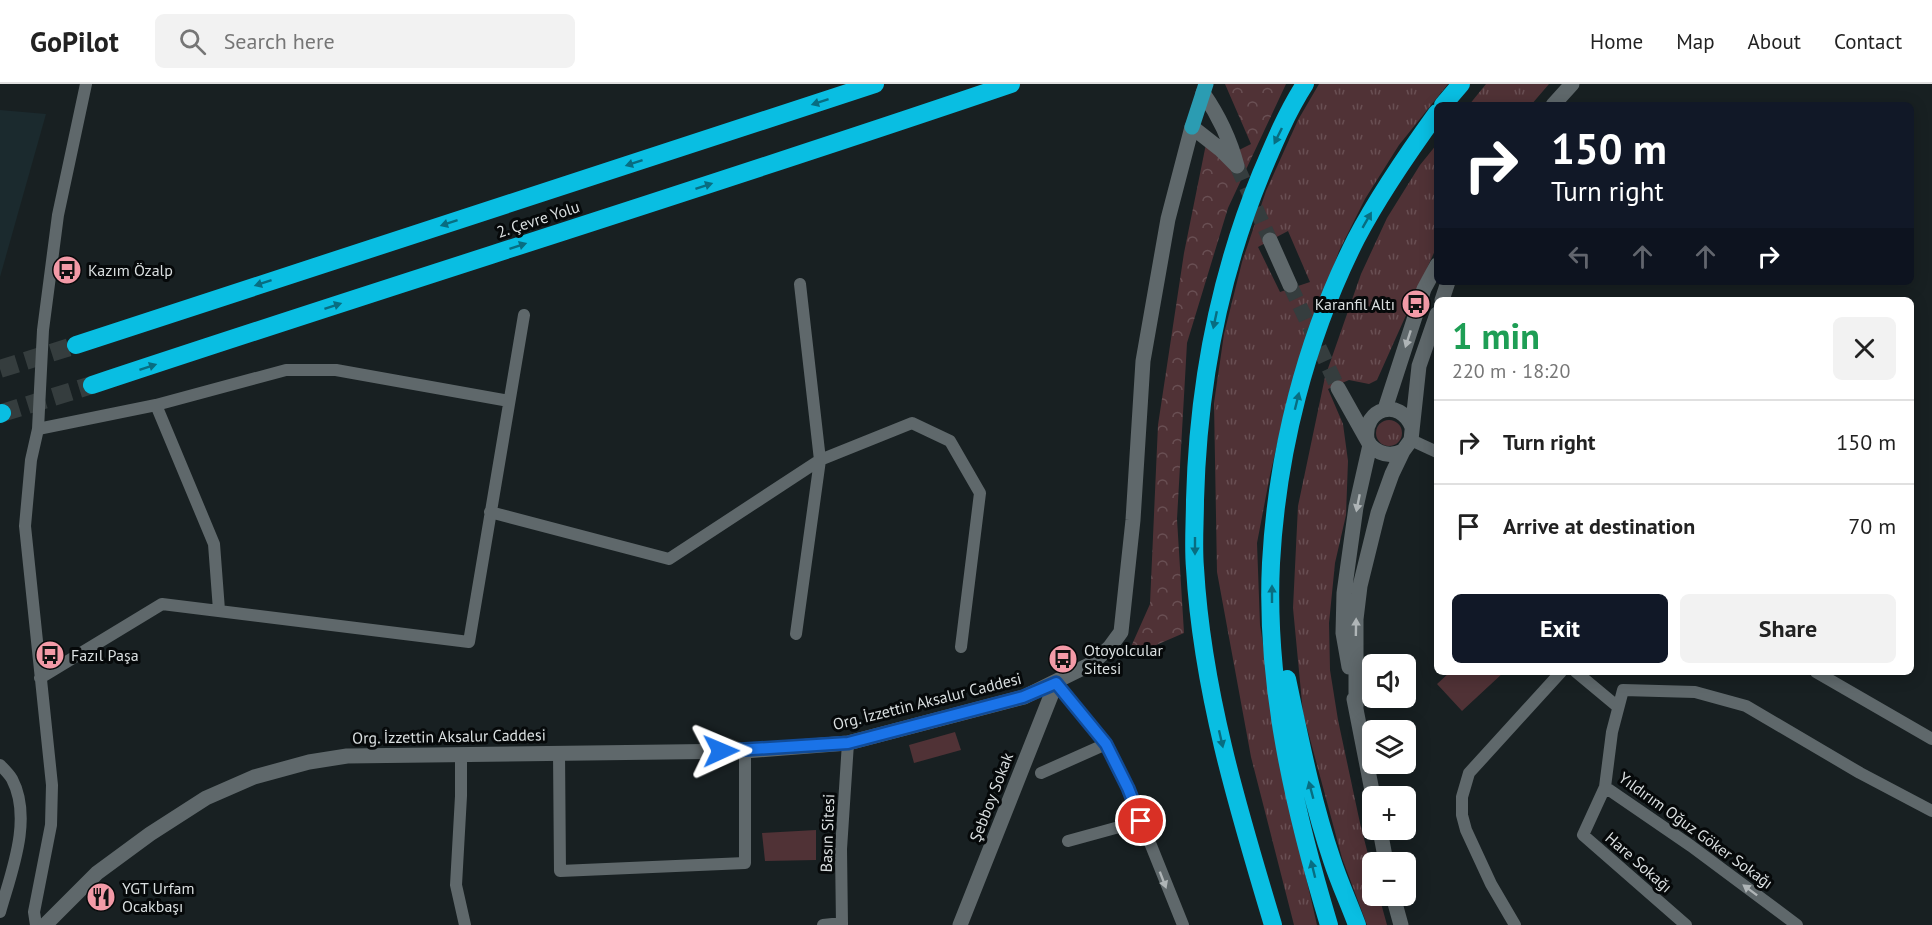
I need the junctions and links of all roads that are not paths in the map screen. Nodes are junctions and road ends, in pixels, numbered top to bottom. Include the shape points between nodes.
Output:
1 (86, 84) edge
2 (875, 84) edge
3 (1305, 84) edge
4 (1461, 84) edge
5 (1572, 84) edge
6 (1003, 87) edge
7 (1205, 88) edge
8 (1446, 102) edge
9 (1556, 102) edge
10 (1434, 117) edge
11 (1192, 127) junction
12 (1270, 240) tunnel mouth
13 (1434, 271) edge
14 (800, 284) dead end
15 (1290, 285) tunnel mouth
16 (524, 315) dead end
17 (1434, 323) edge
18 (76, 345) tunnel mouth
19 (92, 385) tunnel mouth
20 (509, 401) junction
21 (156, 405) junction
22 (1381, 411) junction
23 (38, 429) junction
24 (1408, 439) junction
25 (1369, 442) junction
26 (1434, 451) edge
27 (820, 460) junction
28 (490, 512) junction
29 (219, 610) junction
30 (796, 634) dead end
31 (1272, 634) junction
32 (961, 647) dead end
33 (1558, 675) edge
34 (1580, 675) edge
35 (1821, 675) edge
36 (40, 678) junction
37 (1056, 683) junction
38 (1356, 707) junction
39 (1618, 707) junction
40 (1932, 739) edge
41 (848, 743) junction
42 (1106, 744) junction
43 (745, 751) junction
44 (559, 752) junction
45 (461, 754) junction
46 (0, 765) edge
47 (1041, 773) dead end
48 (1371, 786) edge
49 (1605, 787) junction
50 (1932, 811) edge
51 (1141, 821) junction
52 (1068, 841) dead end
53 (1396, 906) edge
54 (0, 912) edge
55 (842, 924) edge
56 (1401, 924) edge
57 (36, 925) edge
58 (45, 925) edge
59 (465, 925) edge
60 (823, 925) edge
61 (960, 925) edge
62 (1183, 925) edge
63 (1273, 925) edge
64 (1329, 925) edge
65 (1357, 925) edge
66 (1515, 925) edge
67 (1686, 925) edge
68 (1797, 925) edge

1 - 23 street via 58,214 43,330
2 -> 18 highway, 2. Çevre Yolu
3 -> 63 highway via 1271,150 1245,213 1227,273 1207,361 1196,457 1194,567 1211,693 1234,794
4 - 8 highway
5 - 9 main road
19 -> 6 highway, 2. Çevre Yolu
7 - 11 main road
7 - 11 main road via 1237,166
31 -> 10 highway via 1275,522 1296,399 1321,322 1356,238
11 - 37 main road, Org. İzzettin Aksalur Caddesi via 1168,219 1143,361 1121,632 1091,664
12 - 15 main road
13 -> 22 main road
14 - 27 street
16 - 20 street
17 - 24 main road via 1419,366
20 - 21 street via 336,370 286,370
20 - 28 street
21 - 23 street
21 - 29 street via 214,544
22 - 24 main road via 1404,414
22 - 25 main road via 1368,424
22 - 25 main road via 1357,407 1341,394
23 - 36 street via 25,526
24 - 25 main road via 1397,454 1382,454
24 - 26 street
38 -> 24 main road via 1360,586 1378,513
25 -> 38 main road via 1344,593 1343,633
27 - 28 street via 669,559
27 - 30 street
27 - 32 street via 912,423 950,441 980,493
28 - 29 street via 468,642
29 - 36 street via 162,604
64 -> 31 highway via 1288,764
65 -> 31 highway via 1315,804 1281,654
33 - 66 street via 1469,773 1462,797 1466,830
34 - 39 street
35 - 40 street
36 - 57 street via 53,809 34,912
37 - 41 main road, Org. İzzettin Aksalur Caddesi via 1023,697
37 - 42 street
37 - 61 main road, Şebboy Sokak
38 - 48 main road
39 - 49 street, Yıldırım Oğuz Göker Sokağı
39 - 50 street via 1623,690 1695,692 1746,706
41 - 43 main road, Org. İzzettin Aksalur Caddesi
41 - 55 street, Basın Sitesi via 841,849
42 - 47 street
42 - 51 street
43 - 44 main road, Org. İzzettin Aksalur Caddesi
43 - 44 street via 745,863 560,871
44 - 45 main road, Org. İzzettin Aksalur Caddesi
45 - 58 main road, Org. İzzettin Aksalur Caddesi via 347,756 309,762 239,783 206,798 106,866
45 - 59 street via 456,885
46 - 54 street via 12,779 20,805 19,846
49 - 67 street, Hare Sokağı via 1583,835
68 -> 49 street, Yıldırım Oğuz Göker Sokağı
51 - 52 street
51 -> 62 street
53 - 56 main road
55 - 60 street

